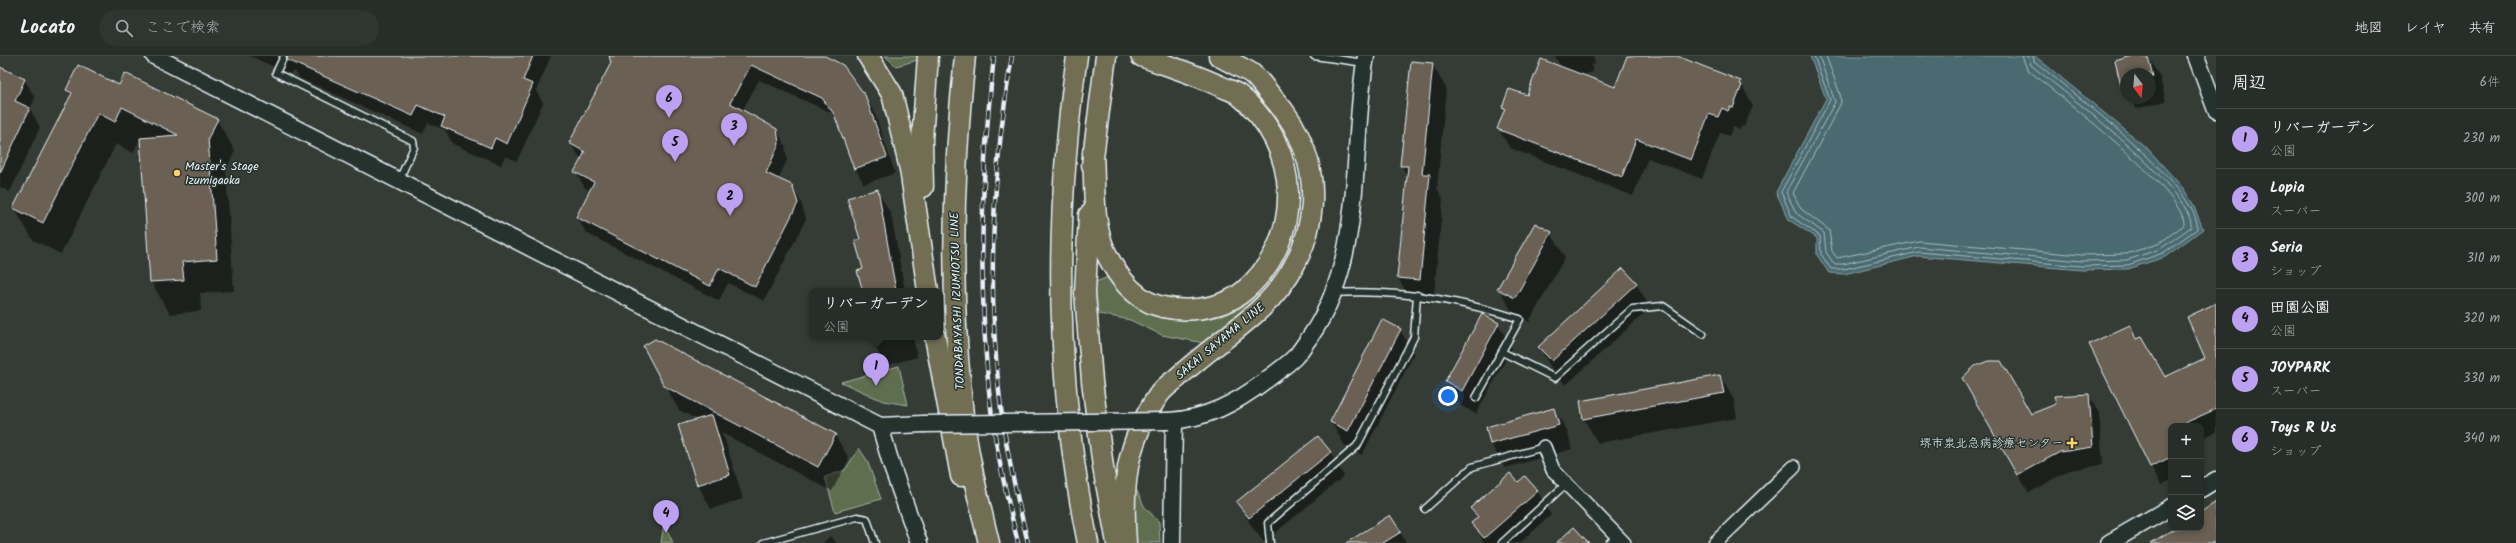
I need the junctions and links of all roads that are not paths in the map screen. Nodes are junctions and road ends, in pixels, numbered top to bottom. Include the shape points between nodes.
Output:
1 (154, 56) edge
2 (868, 56) edge
3 (928, 56) edge
4 (965, 56) edge
5 (1077, 56) edge
6 (1106, 56) edge
7 (1110, 56) edge
8 (1141, 56) edge
9 (1219, 56) edge
10 (1314, 56) edge
11 (2196, 56) edge
12 (283, 58) dead end
13 (1365, 59) edge
14 (1102, 82) junction
15 (2216, 110) edge
16 (1093, 152) junction
17 (400, 180) junction
18 (929, 288) edge
19 (929, 288) edge
20 (1333, 293) junction
21 (1417, 295) junction
22 (1704, 334) dead end
23 (936, 340) edge
24 (1502, 352) junction
25 (1476, 398) dead end
26 (1172, 421) junction
27 (880, 426) junction
28 (1544, 447) joint
29 (1794, 467) dead end
30 (2216, 480) edge
31 (1566, 484) junction
32 (2204, 487) edge
33 (2168, 508) edge
34 (1425, 509) dead end
35 (1617, 541) edge
36 (763, 543) edge
37 (875, 543) edge
38 (918, 543) edge
39 (982, 543) edge
40 (989, 543) edge
41 (1088, 543) edge
42 (1116, 543) edge
43 (1126, 543) edge
44 (1172, 543) edge
45 (1270, 543) edge
46 (1502, 543) edge
47 (1715, 543) edge
48 (2109, 543) edge

1 - 17 street
2 - 18 main road via 892,94 910,169
3 - 19 main road via 922,140
4 - 40 main road, TONDABAYASHI IZUMIOTSU LINE via 958,117 954,204 954,296 961,395 974,479
5 - 41 main road via 1067,128 1060,286 1074,458
6 - 14 main road
7 - 14 main road
8 - 16 main road, SAKAI SAYAMA LINE via 1239,94 1266,126 1284,164 1289,189 1289,215 1279,242 1265,267 1244,292 1222,303 1197,310 1167,308 1140,297 1119,276 1105,250 1098,223
9 - 43 main road, SAKAI SAYAMA LINE via 1252,74 1280,105 1297,130 1310,162 1310,226 1300,254 1284,282 1260,310 1158,395 1135,436 1126,466
10 - 13 lane
11 - 15 street
12 - 17 lane via 276,73 413,141 414,148
13 - 20 street via 1349,234
14 - 16 main road
16 - 42 main road via 1085,293 1099,436
17 - 27 street
20 - 21 lane via 1372,291
20 - 26 street via 1319,323 1296,356 1252,391 1225,408 1203,416
21 - 24 lane via 1520,319
21 - 45 lane via 1414,337 1357,446 1268,523
22 - 24 lane via 1663,306 1632,309 1554,378
23 - 39 main road via 959,469
24 - 25 lane
26 - 27 street, bridge
26 - 44 street
27 - 38 street
28 - 31 street via 1553,470
28 - 34 lane via 1472,467
29 - 47 street
30 - 32 street
31 - 35 street
31 - 46 lane
33 - 48 street
36 - 37 lane via 857,517 867,519

